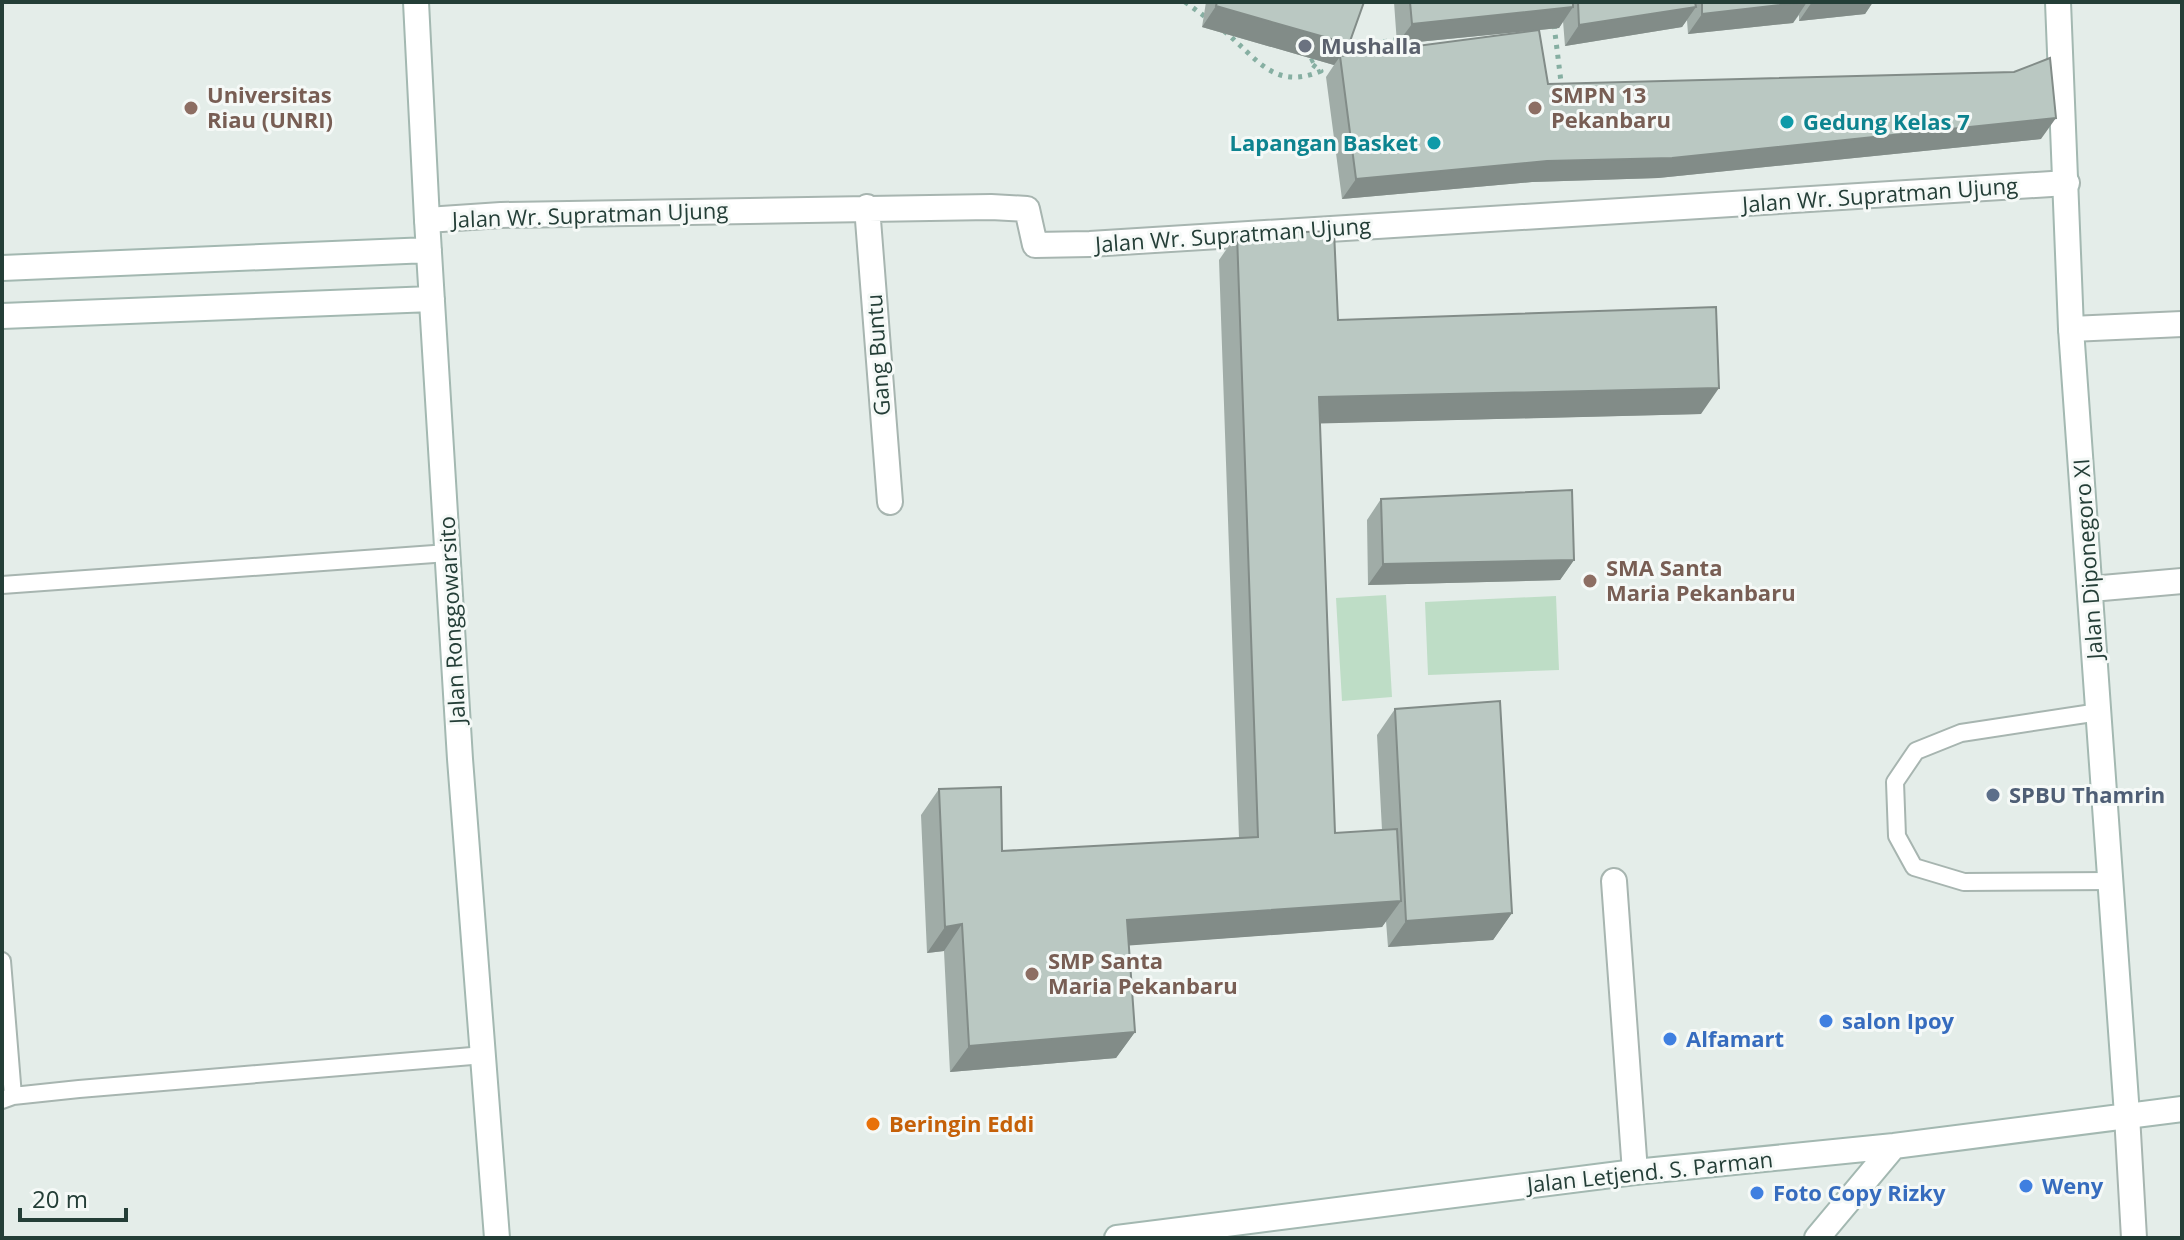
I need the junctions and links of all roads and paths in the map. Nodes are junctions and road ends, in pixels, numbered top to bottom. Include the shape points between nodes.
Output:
1 (416, 2) edge
2 (1185, 2) edge
3 (2058, 2) edge
4 (1554, 20) edge
5 (1415, 37) edge
6 (1335, 51) edge
7 (1322, 56) edge
8 (1563, 102) edge
9 (2067, 183) junction
10 (867, 207) junction
11 (427, 220) junction
12 (429, 250) junction
13 (2, 268) edge
14 (432, 299) junction
15 (2, 316) edge
16 (2182, 324) edge
17 (2071, 329) junction
18 (890, 502) dead end
19 (448, 553) junction
20 (2182, 581) edge
21 (2, 585) edge
22 (2091, 589) junction
23 (2099, 712) junction
24 (1614, 881) dead end
25 (2110, 881) junction
26 (2, 961) edge
27 (484, 1055) junction
28 (8, 1098) edge
29 (2182, 1109) edge
30 (2127, 1115) junction
31 (1894, 1146) junction
32 (1635, 1172) junction
33 (497, 1238) edge
34 (1117, 1238) edge
35 (1817, 1238) edge
36 (2134, 1238) edge

1 - 11 street, Jalan Ronggowarsito
2 - 7 path via 1281,78 1321,71 1309,62
3 - 9 street, Jalan Diponegoro XI via 2052,71
4 - 8 path
5 - 6 path
9 - 10 street, Jalan Wr. Supratman Ujung via 1049,245 1035,245 1027,209
9 - 17 street, Jalan Diponegoro XI
10 - 11 street, Jalan Wr. Supratman Ujung
10 - 18 street, Gang Buntu
11 - 12 street, Jalan Ronggowarsito
12 - 13 street
12 - 14 street, Jalan Ronggowarsito
14 - 15 street
14 - 19 street, Jalan Ronggowarsito
16 - 17 street
17 - 22 street, Jalan Diponegoro XI
19 - 21 lane
19 - 27 street, Jalan Ronggowarsito
20 - 22 street
22 - 23 street, Jalan Diponegoro XI
23 - 25 street, Jalan Diponegoro XI
23 - 25 lane via 1961,733 1916,751 1895,782 1897,836 1914,867 1964,882
24 - 32 street
25 - 30 street, Jalan Diponegoro XI
26 - 28 lane
27 - 28 lane
27 - 33 street, Jalan Ronggowarsito
29 - 30 street, Jalan Letjend. S. Parman
30 - 31 street, Jalan Letjend. S. Parman
30 - 36 street, Jalan Diponegoro XI
31 - 32 street, Jalan Letjend. S. Parman
31 - 35 street
32 - 34 street, Jalan Letjend. S. Parman

